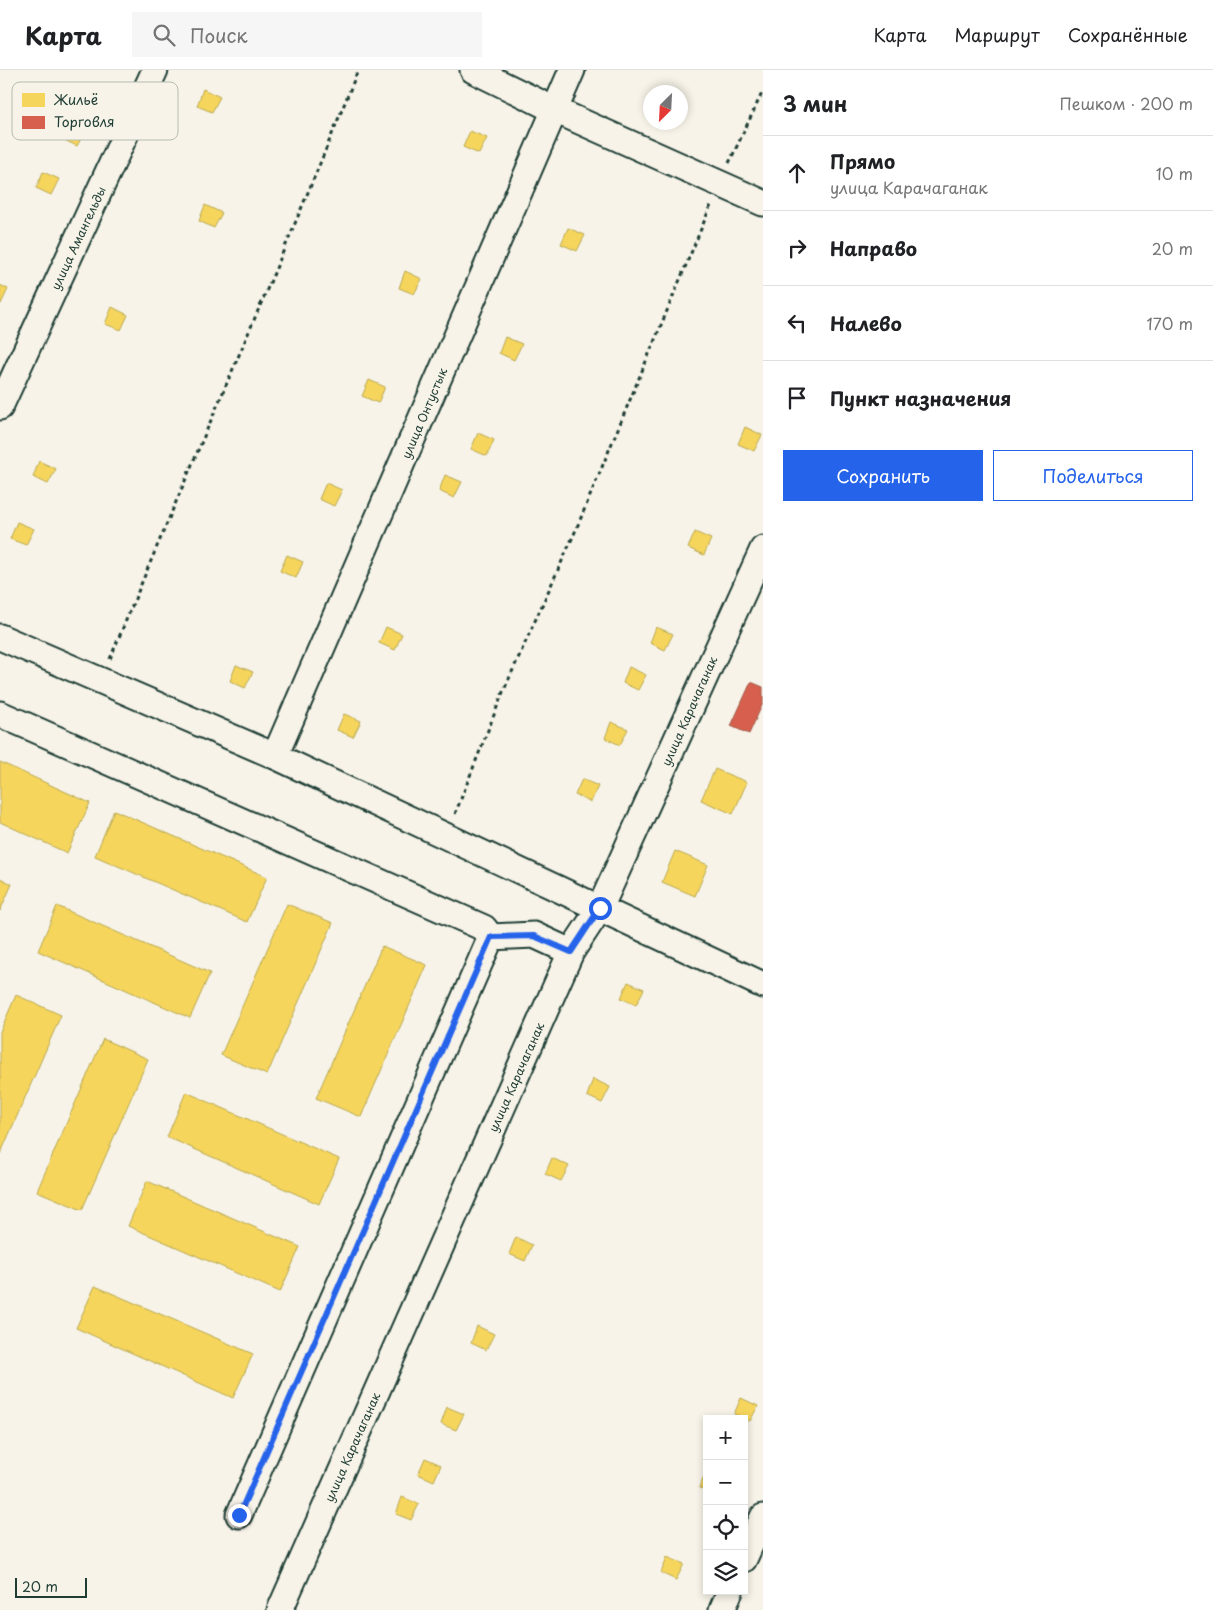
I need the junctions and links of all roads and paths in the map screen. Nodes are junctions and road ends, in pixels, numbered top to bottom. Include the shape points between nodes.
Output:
1 (155, 70) edge
2 (358, 70) edge
3 (473, 70) edge
4 (572, 70) edge
5 (149, 82) edge
6 (763, 91) edge
7 (555, 110) junction
8 (123, 140) edge
9 (719, 184) junction
10 (763, 203) edge
11 (0, 407) edge
12 (763, 549) edge
13 (0, 637) edge
14 (101, 680) junction
15 (0, 714) edge
16 (275, 756) junction
17 (446, 836) junction
18 (600, 908) junction
19 (491, 937) junction
20 (571, 952) junction
21 (763, 985) edge
22 (239, 1515) dead end
23 (763, 1517) edge
24 (748, 1550) edge
25 (728, 1595) edge
26 (280, 1610) edge
27 (722, 1610) edge

1 - 5 street, улица Амангельды
2 - 14 path via 298,222 161,534
3 - 7 street
4 - 7 street, улица Онтустык
6 - 9 path
7 - 9 street
7 - 16 street, улица Онтустык
8 - 11 street, улица Амангельды
9 - 10 street
9 - 17 path via 575,532 503,692
12 - 18 street, улица Карачаганак
13 - 14 street
14 - 16 street
15 - 19 street via 484,928
16 - 17 street
17 - 18 street
18 - 20 street, улица Карачаганак
18 - 21 street
19 - 20 street via 534,936
19 - 22 street
20 - 26 street, улица Карачаганак
23 - 24 street
25 - 27 street

